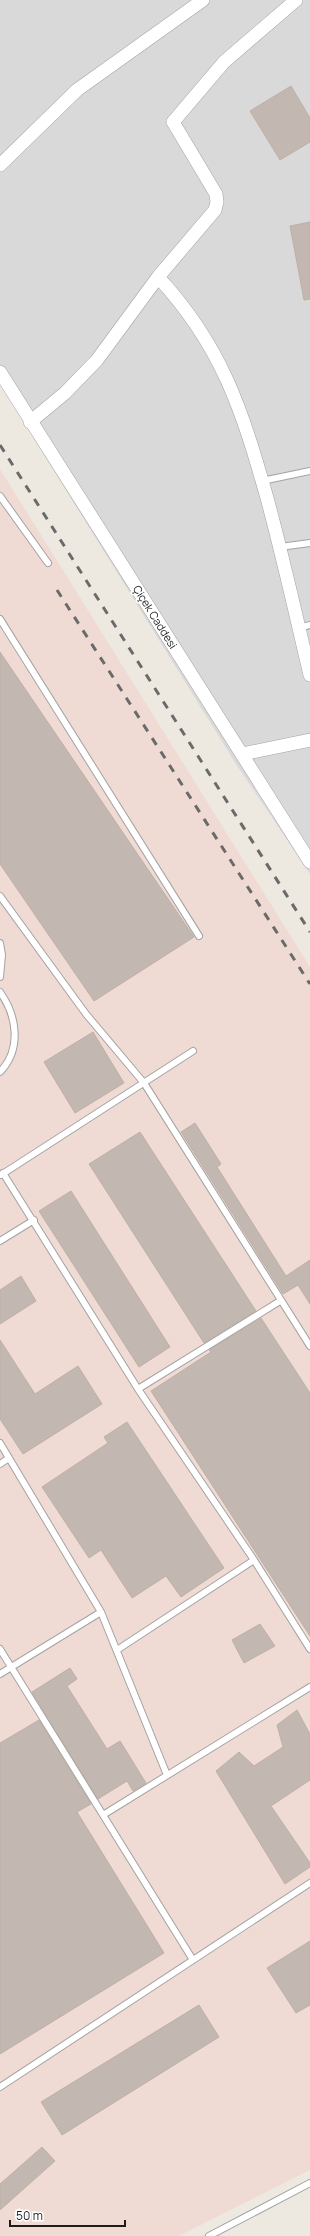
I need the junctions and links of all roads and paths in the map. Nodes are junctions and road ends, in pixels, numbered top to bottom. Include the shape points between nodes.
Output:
1 (203, 0) edge
2 (296, 0) edge
3 (0, 165) edge
4 (158, 277) junction
5 (0, 372) edge
6 (30, 422) junction
7 (310, 472) edge
8 (262, 481) junction
9 (0, 496) edge
10 (310, 543) edge
11 (280, 548) junction
12 (48, 563) dead end
13 (0, 619) edge
14 (304, 626) edge
15 (310, 675) edge
16 (310, 740) edge
17 (242, 754) junction
18 (310, 862) edge
19 (0, 896) edge
20 (199, 936) dead end
21 (0, 943) edge
22 (0, 977) edge
23 (0, 992) edge
24 (193, 1051) dead end
25 (0, 1072) edge
26 (144, 1083) junction
27 (2, 1174) edge
28 (34, 1220) junction
29 (0, 1241) edge
30 (280, 1301) junction
31 (310, 1346) edge
32 (138, 1389) junction
33 (0, 1443) edge
34 (9, 1458) junction
35 (0, 1464) edge
36 (254, 1560) junction
37 (101, 1612) junction
38 (0, 1649) edge
39 (310, 1649) edge
40 (117, 1650) junction
41 (11, 1667) junction
42 (0, 1674) edge
43 (310, 1686) edge
44 (167, 1775) junction
45 (103, 1815) junction
46 (310, 1883) edge
47 (193, 1960) junction
48 (0, 2087) edge
49 (310, 2184) edge
50 (209, 2236) edge

1 - 3 street via 77,90
2 - 4 street via 224,62 173,122 216,194 217,202 215,210
4 - 6 street via 97,360 65,393
4 - 8 street via 191,315 220,363 248,430
5 - 6 street, Çiçek Caddesi
6 - 17 street, Çiçek Caddesi
7 - 8 lane
8 - 11 street
9 - 12 lane
10 - 11 lane
11 - 14 street
13 - 20 lane
14 - 15 street
16 - 17 street
17 - 18 street, Çiçek Caddesi
19 - 26 lane via 86,1014
21 - 22 lane
23 - 25 lane via 9,1008 15,1036 10,1059
24 - 26 lane
26 - 27 lane
26 - 30 lane
27 - 28 lane
28 - 29 lane
28 - 32 lane
30 - 31 lane
30 - 32 lane
32 - 36 lane
33 - 34 lane
34 - 35 lane
34 - 37 lane
36 - 39 lane
36 - 40 lane
37 - 40 lane
37 - 41 lane
38 - 41 lane
40 - 44 lane
41 - 42 lane
41 - 45 lane
43 - 44 lane
44 - 45 lane
45 - 47 lane
46 - 47 lane
47 - 48 lane
49 - 50 lane

